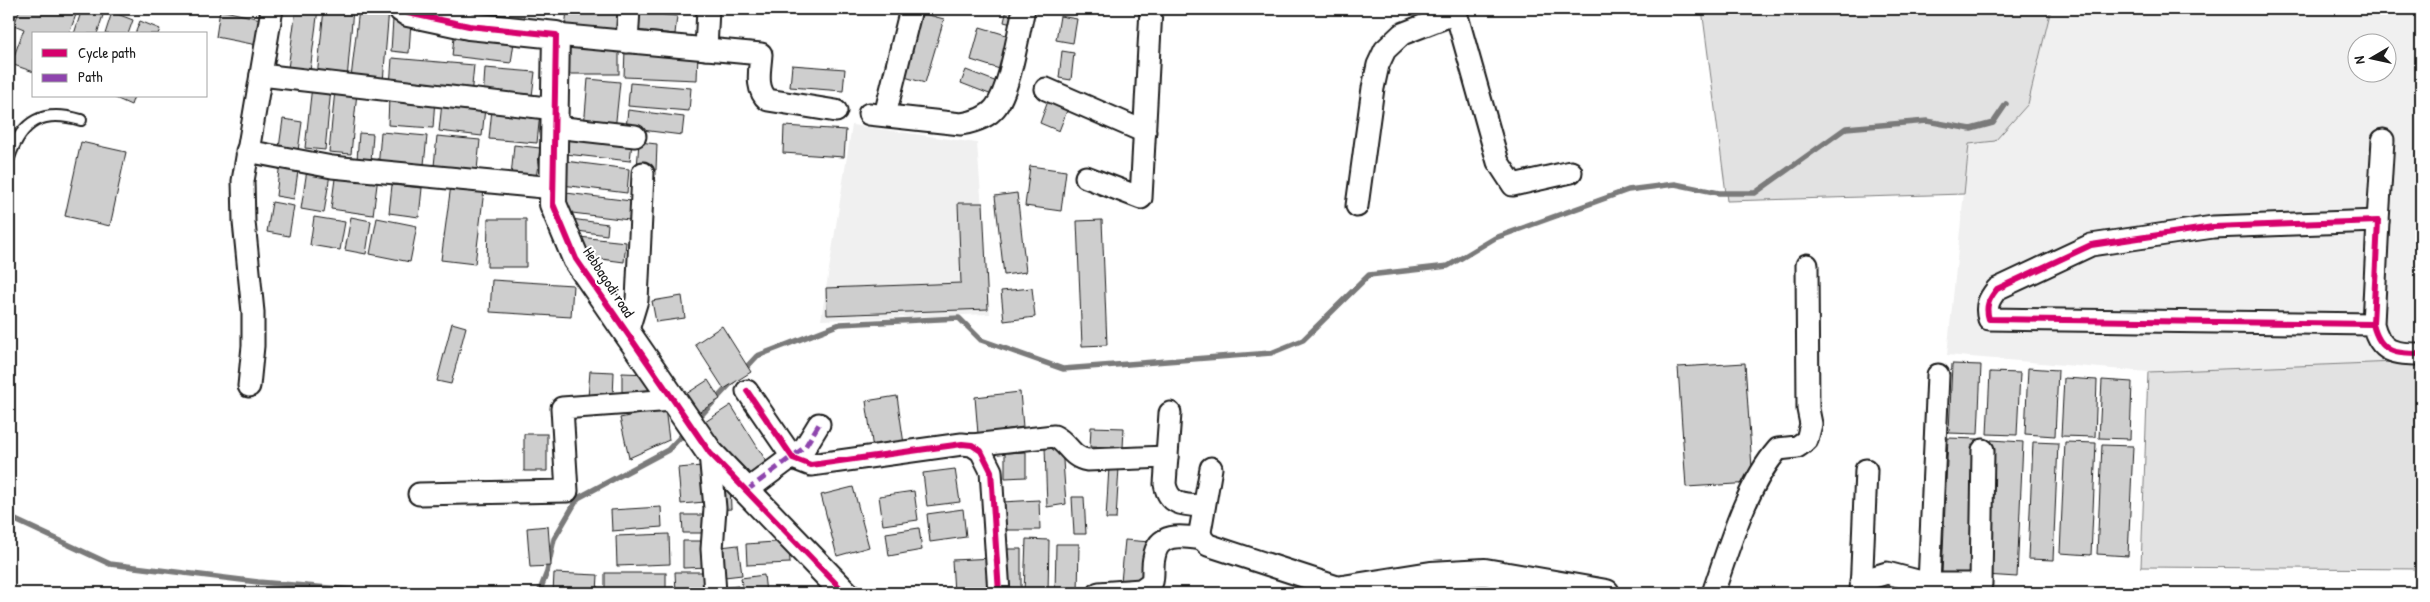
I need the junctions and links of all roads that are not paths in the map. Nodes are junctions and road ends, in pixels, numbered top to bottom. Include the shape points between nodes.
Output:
1 (272, 9) edge
2 (402, 9) edge
3 (630, 9) edge
4 (708, 9) edge
5 (912, 9) edge
6 (1024, 9) edge
7 (1150, 9) edge
8 (1455, 11) edge
9 (438, 14) edge
10 (556, 35) junction
11 (627, 42) junction
12 (706, 48) junction
13 (261, 75) junction
14 (1046, 89) dead end
15 (836, 111) dead end
16 (555, 118) junction
17 (81, 120) dead end
18 (1145, 132) junction
19 (635, 136) dead end
20 (2383, 140) dead end
21 (247, 151) junction
22 (9, 158) edge
23 (1571, 172) dead end
24 (643, 173) dead end
25 (1086, 177) dead end
26 (554, 188) junction
27 (1357, 206) dead end
28 (2378, 221) junction
29 (1807, 265) dead end
30 (2373, 324) junction
31 (627, 333) junction
32 (2421, 354) edge
33 (1938, 375) dead end
34 (249, 386) dead end
35 (747, 391) dead end
36 (1170, 413) dead end
37 (820, 424) dead end
38 (692, 426) junction
39 (972, 445) junction
40 (1983, 450) dead end
41 (1167, 457) junction
42 (793, 458) junction
43 (1211, 468) dead end
44 (1866, 470) dead end
45 (746, 491) junction
46 (420, 494) dead end
47 (1204, 506) junction
48 (1202, 539) junction
49 (1929, 584) junction
50 (1861, 587) edge
51 (1340, 591) edge
52 (715, 593) edge
53 (845, 593) edge
54 (999, 593) edge
55 (1099, 593) edge
56 (1606, 593) edge
57 (1713, 593) edge

1 - 13 street
2 - 9 street via 408,13
3 - 11 street
4 - 12 street
5 - 6 street via 877,114 961,124 974,122 994,109 1003,96
7 - 18 street
8 - 23 street via 1498,162 1509,180 1513,185
8 - 27 street via 1402,34 1386,50 1378,65
9 - 10 street via 469,26
10 - 11 street
10 - 16 street, Hebbagodi road
11 - 12 street
12 - 15 street via 761,54 760,87 768,100
13 - 16 street
13 - 21 street
14 - 18 street
16 - 19 street
16 - 26 street, Hebbagodi road
17 - 22 lane via 51,115 38,117 28,126
18 - 25 street via 1141,198
20 - 28 street
21 - 26 street via 332,167
21 - 34 street via 243,181 244,222 253,312
24 - 31 street via 637,300
26 - 31 street, Hebbagodi road via 553,204 576,259
28 - 30 street
28 - 30 street via 2213,227 2090,245 1997,289 1988,300 1986,311 1989,319
29 - 57 street via 1808,409 1811,424 1807,440 1797,447 1778,448 1765,463 1741,512
30 - 32 street via 2380,343 2389,350 2398,354
31 - 38 street, Hebbagodi road
33 - 49 street
35 - 42 street
36 - 41 street
37 - 42 street via 805,447
38 - 45 street, Hebbagodi road
38 - 46 street via 562,408 567,490
38 - 52 street via 714,508
39 - 41 street via 1048,436 1059,438 1075,457 1087,460
39 - 42 street via 811,465
39 - 54 street via 981,451 991,471
40 - 49 street via 1981,584
41 - 47 street via 1165,484 1169,497 1180,505
42 - 45 street
43 - 47 street
44 - 50 street
45 - 53 street, Hebbagodi road
47 - 48 street
48 - 51 street via 1215,548
48 - 55 street via 1171,536 1156,550 1152,582 1146,587
49 - 50 street via 1887,573
51 - 56 street via 1431,575 1485,572

